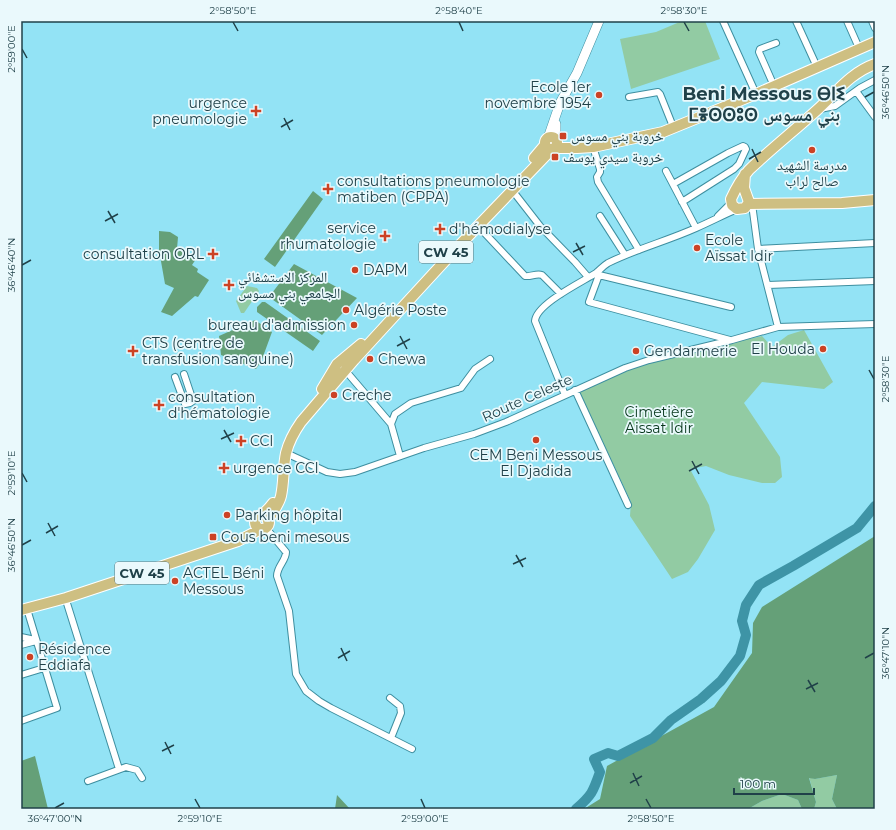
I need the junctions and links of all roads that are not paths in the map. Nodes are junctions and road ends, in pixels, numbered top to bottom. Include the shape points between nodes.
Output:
1 (599, 21) edge
2 (723, 21) edge
3 (796, 21) edge
4 (847, 21) edge
5 (872, 21) edge
6 (875, 28) edge
7 (875, 42) edge
8 (776, 43) dead end
9 (859, 48) junction
10 (875, 64) edge
11 (817, 67) junction
12 (875, 80) edge
13 (774, 86) junction
14 (856, 91) junction
15 (756, 94) junction
16 (629, 97) dead end
17 (818, 110) junction
18 (875, 117) edge
19 (674, 129) junction
20 (552, 143) junction
21 (593, 147) junction
22 (666, 171) dead end
23 (745, 174) junction
24 (673, 184) junction
25 (512, 190) junction
26 (875, 200) edge
27 (749, 201) junction
28 (682, 202) junction
29 (735, 202) junction
30 (600, 216) dead end
31 (478, 226) junction
32 (696, 228) junction
33 (875, 244) edge
34 (758, 249) junction
35 (639, 250) junction
36 (625, 255) junction
37 (598, 274) junction
38 (588, 277) junction
39 (875, 281) edge
40 (768, 285) junction
41 (561, 294) junction
42 (731, 306) dead end
43 (875, 324) edge
44 (778, 327) junction
45 (732, 340) junction
46 (490, 359) dead end
47 (348, 360) junction
48 (340, 372) junction
49 (184, 374) dead end
50 (175, 377) dead end
51 (575, 390) junction
52 (565, 394) junction
53 (390, 424) junction
54 (286, 453) junction
55 (400, 456) junction
56 (628, 505) dead end
57 (262, 523) junction
58 (65, 596) junction
59 (23, 608) edge
60 (21, 637) edge
61 (36, 640) junction
62 (21, 645) edge
63 (44, 668) junction
64 (21, 675) edge
65 (390, 698) dead end
66 (21, 721) edge
67 (391, 738) junction
68 (412, 749) dead end
69 (119, 769) junction
70 (142, 778) dead end
71 (88, 781) dead end

1 - 20 main road via 581,65 560,103
2 - 15 street
3 - 11 street
4 - 9 street
5 - 6 street
7 - 9 main road
8 - 13 street via 759,52
9 - 11 main road
10 - 17 main road via 841,86
11 - 13 main road
12 - 14 street
13 - 15 main road
14 - 17 street via 835,106
14 - 18 street
15 - 19 main road
16 - 19 street via 658,92
17 - 23 main road
19 - 21 main road
20 - 21 main road via 571,148
20 - 25 main road, CW 45
20 - 47 main road, CW 45 via 534,158
21 - 35 street via 600,169 598,182
22 - 24 street
23 - 27 main road via 744,188
23 - 29 main road via 737,185
24 - 28 street
24 - 28 street via 728,153 745,147 739,164 734,169
25 - 31 main road, CW 45
25 - 38 street via 540,226
26 - 27 main road via 770,204
27 - 29 main road via 743,209
27 - 29 main road via 739,192
27 - 34 street
28 - 32 street
29 - 32 street via 715,218
30 - 36 street
31 - 41 street via 525,276 542,275
31 - 47 main road, CW 45
32 - 35 street
33 - 34 street
34 - 40 street
35 - 36 street
36 - 37 street via 606,264
37 - 38 street
37 - 42 street
37 - 45 street via 589,302
38 - 41 street
39 - 40 street
40 - 44 street
41 - 52 street via 535,316 535,321
43 - 44 street, Route Celeste
44 - 45 street, Route Celeste
45 - 51 street, Route Celeste via 649,360
46 - 53 street via 476,369 461,388 411,403 395,414
47 - 48 main road, CW 45
48 - 53 street
48 - 54 main road, CW 45 via 301,422 290,439
48 - 57 main road via 325,385 287,435 280,458 274,500
49 - 50 street via 193,401 190,403 185,404
51 - 52 street, Route Celeste
51 - 56 street
52 - 55 street, Route Celeste via 506,422
53 - 55 street
54 - 55 street, Route Celeste via 327,472 340,474 355,472
54 - 57 main road, CW 45 via 279,503
57 - 58 main road, CW 45 via 238,541
57 - 67 street via 286,552 277,570 277,576 289,611 296,674 301,684 319,701
58 - 59 main road, CW 45
58 - 69 street
59 - 61 street
60 - 61 street
61 - 62 street
61 - 63 street
63 - 64 street
63 - 66 street via 57,708
65 - 67 street via 400,706 401,712
67 - 68 street
69 - 70 street via 126,766 132,768 137,770
69 - 71 street

